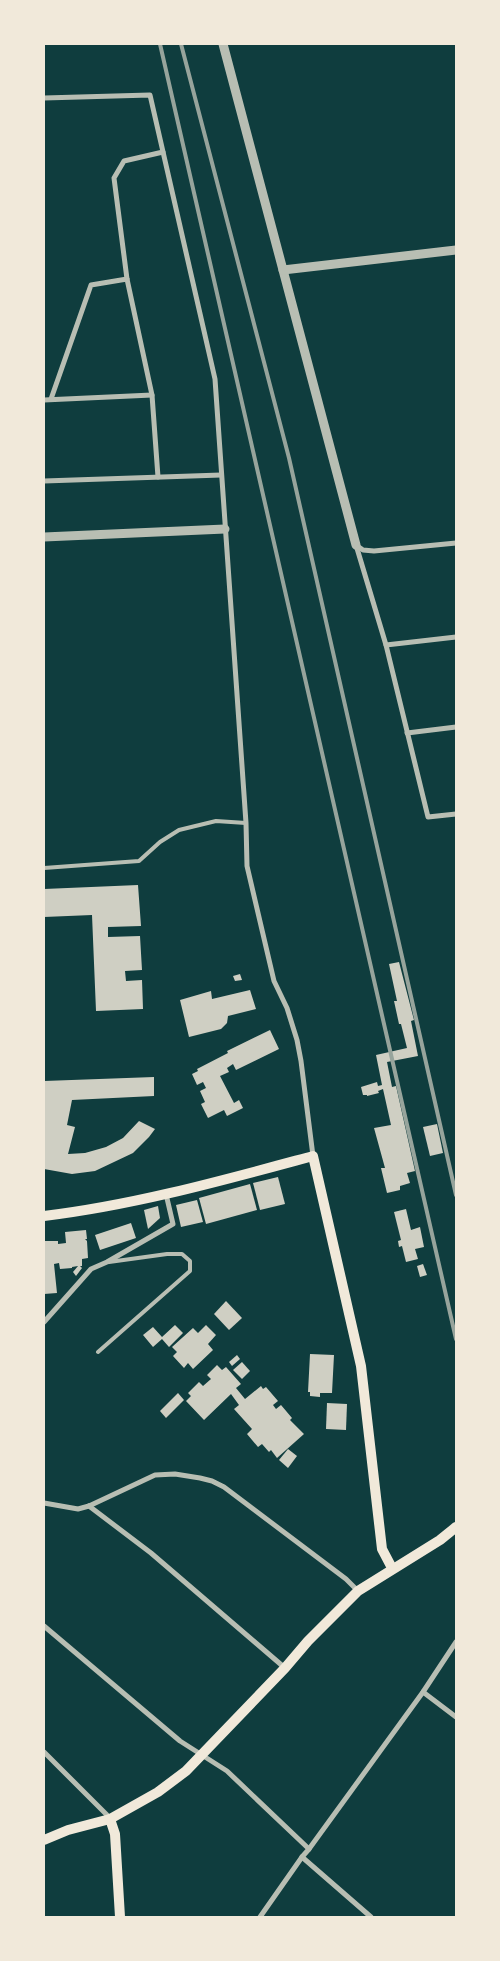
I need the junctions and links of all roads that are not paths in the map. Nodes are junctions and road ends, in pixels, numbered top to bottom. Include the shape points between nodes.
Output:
1 (223, 44) edge
2 (44, 98) edge
3 (163, 152) junction
4 (456, 250) edge
5 (283, 270) junction
6 (127, 279) junction
7 (152, 395) junction
8 (51, 399) junction
9 (44, 400) edge
10 (221, 475) junction
11 (158, 477) junction
12 (44, 481) edge
13 (225, 530) junction
14 (44, 537) edge
15 (456, 543) edge
16 (356, 545) junction
17 (456, 637) edge
18 (386, 645) junction
19 (456, 727) edge
20 (407, 733) junction
21 (456, 814) edge
22 (246, 823) junction
23 (44, 868) edge
24 (313, 1156) junction
25 (166, 1194) junction
26 (44, 1216) edge
27 (107, 1262) junction
28 (44, 1322) edge
29 (98, 1352) dead end
30 (44, 1503) edge
31 (89, 1506) junction
32 (456, 1527) edge
33 (392, 1568) junction
34 (358, 1591) junction
35 (44, 1626) edge
36 (456, 1642) edge
37 (285, 1668) junction
38 (423, 1692) junction
39 (456, 1717) edge
40 (44, 1752) edge
41 (204, 1755) junction
42 (110, 1819) junction
43 (44, 1840) edge
44 (309, 1849) junction
45 (302, 1857) junction
46 (120, 1917) edge
47 (260, 1917) edge
48 (371, 1917) edge

1 - 5 street
2 - 3 street via 150,95
3 - 6 street via 124,162 114,178
3 - 10 street via 214,380
4 - 5 street
5 - 16 street
6 - 7 street
6 - 8 street via 91,285
7 - 8 street
7 - 11 street
8 - 9 street
10 - 11 street
10 - 13 street
11 - 12 street
13 - 14 street
13 - 22 street
15 - 16 street via 374,551 363,550
16 - 18 street
17 - 18 street
18 - 20 street
19 - 20 street
20 - 21 street via 428,817
22 - 23 lane via 216,822 179,830 139,861
22 - 24 street via 247,866 274,981 287,1008 302,1061
24 - 25 main road
24 - 33 main road via 361,1366 382,1549
25 - 26 main road
25 - 27 street via 173,1224
27 - 28 street via 91,1269
27 - 29 lane via 182,1254 190,1261 190,1271
30 - 31 street via 78,1509
31 - 34 street via 163,1474 212,1481 256,1510
31 - 37 street via 151,1553
32 - 33 main road
33 - 34 main road
34 - 37 main road
35 - 41 street via 180,1741
36 - 38 street
37 - 41 main road
38 - 39 street
38 - 44 street
40 - 42 street
41 - 42 main road via 158,1792
41 - 44 street via 226,1771
42 - 43 main road
42 - 46 main road via 115,1834
44 - 45 street
45 - 47 street
45 - 48 street

